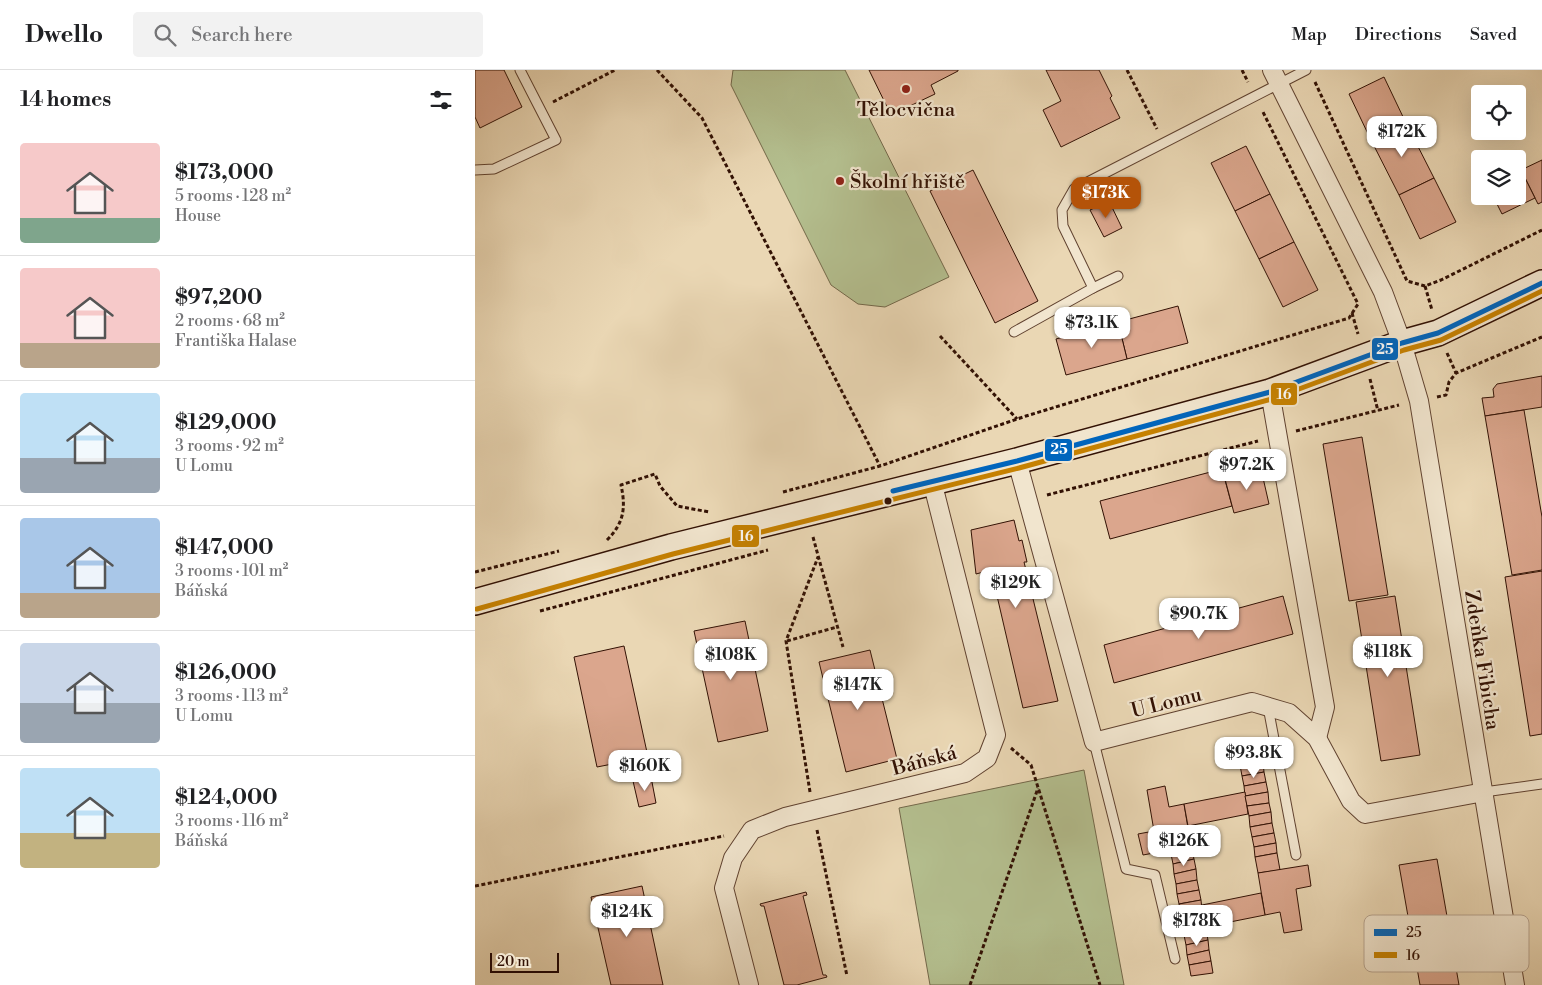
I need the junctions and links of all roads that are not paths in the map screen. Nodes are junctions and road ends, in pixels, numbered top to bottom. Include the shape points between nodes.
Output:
1 (520, 70) edge
2 (1307, 70) edge
3 (1275, 77) edge
4 (475, 170) edge
5 (1118, 276) dead end
6 (1541, 285) edge
7 (1093, 288) junction
8 (1013, 332) dead end
9 (1402, 343) junction
10 (1270, 392) junction
11 (1017, 461) junction
12 (932, 482) junction
13 (475, 602) edge
14 (1268, 707) junction
15 (1317, 738) junction
16 (1095, 742) junction
17 (1542, 784) edge
18 (1483, 792) junction
19 (1295, 855) dead end
20 (1503, 915) edge
21 (1175, 959) dead end
22 (1513, 972) edge
23 (749, 985) edge
24 (1515, 985) edge

1 - 4 lane via 556,140 494,169
2 - 3 lane
3 - 7 lane via 1255,96 1075,189 1062,210 1063,226
3 - 9 street, Zdeňka Fibicha via 1383,292
5 - 7 lane
6 - 9 street via 1438,333
7 - 8 lane
9 - 10 street
9 - 18 street, Zdeňka Fibicha via 1419,400
10 - 11 street
10 - 15 street via 1325,707
11 - 12 street
11 - 16 street
12 - 13 street via 671,547
12 - 23 street, Báňská via 996,736 987,758 965,773 785,817 752,830 733,858 724,888
14 - 15 street, U Lomu via 1289,713
14 - 16 street, U Lomu via 1252,702
14 - 19 lane
15 - 18 street, U Lomu via 1351,801 1365,814
16 - 21 lane via 1126,868 1155,875
17 - 18 lane
18 - 20 street, Zdeňka Fibicha
22 - 24 street, Zdeňka Fibicha

